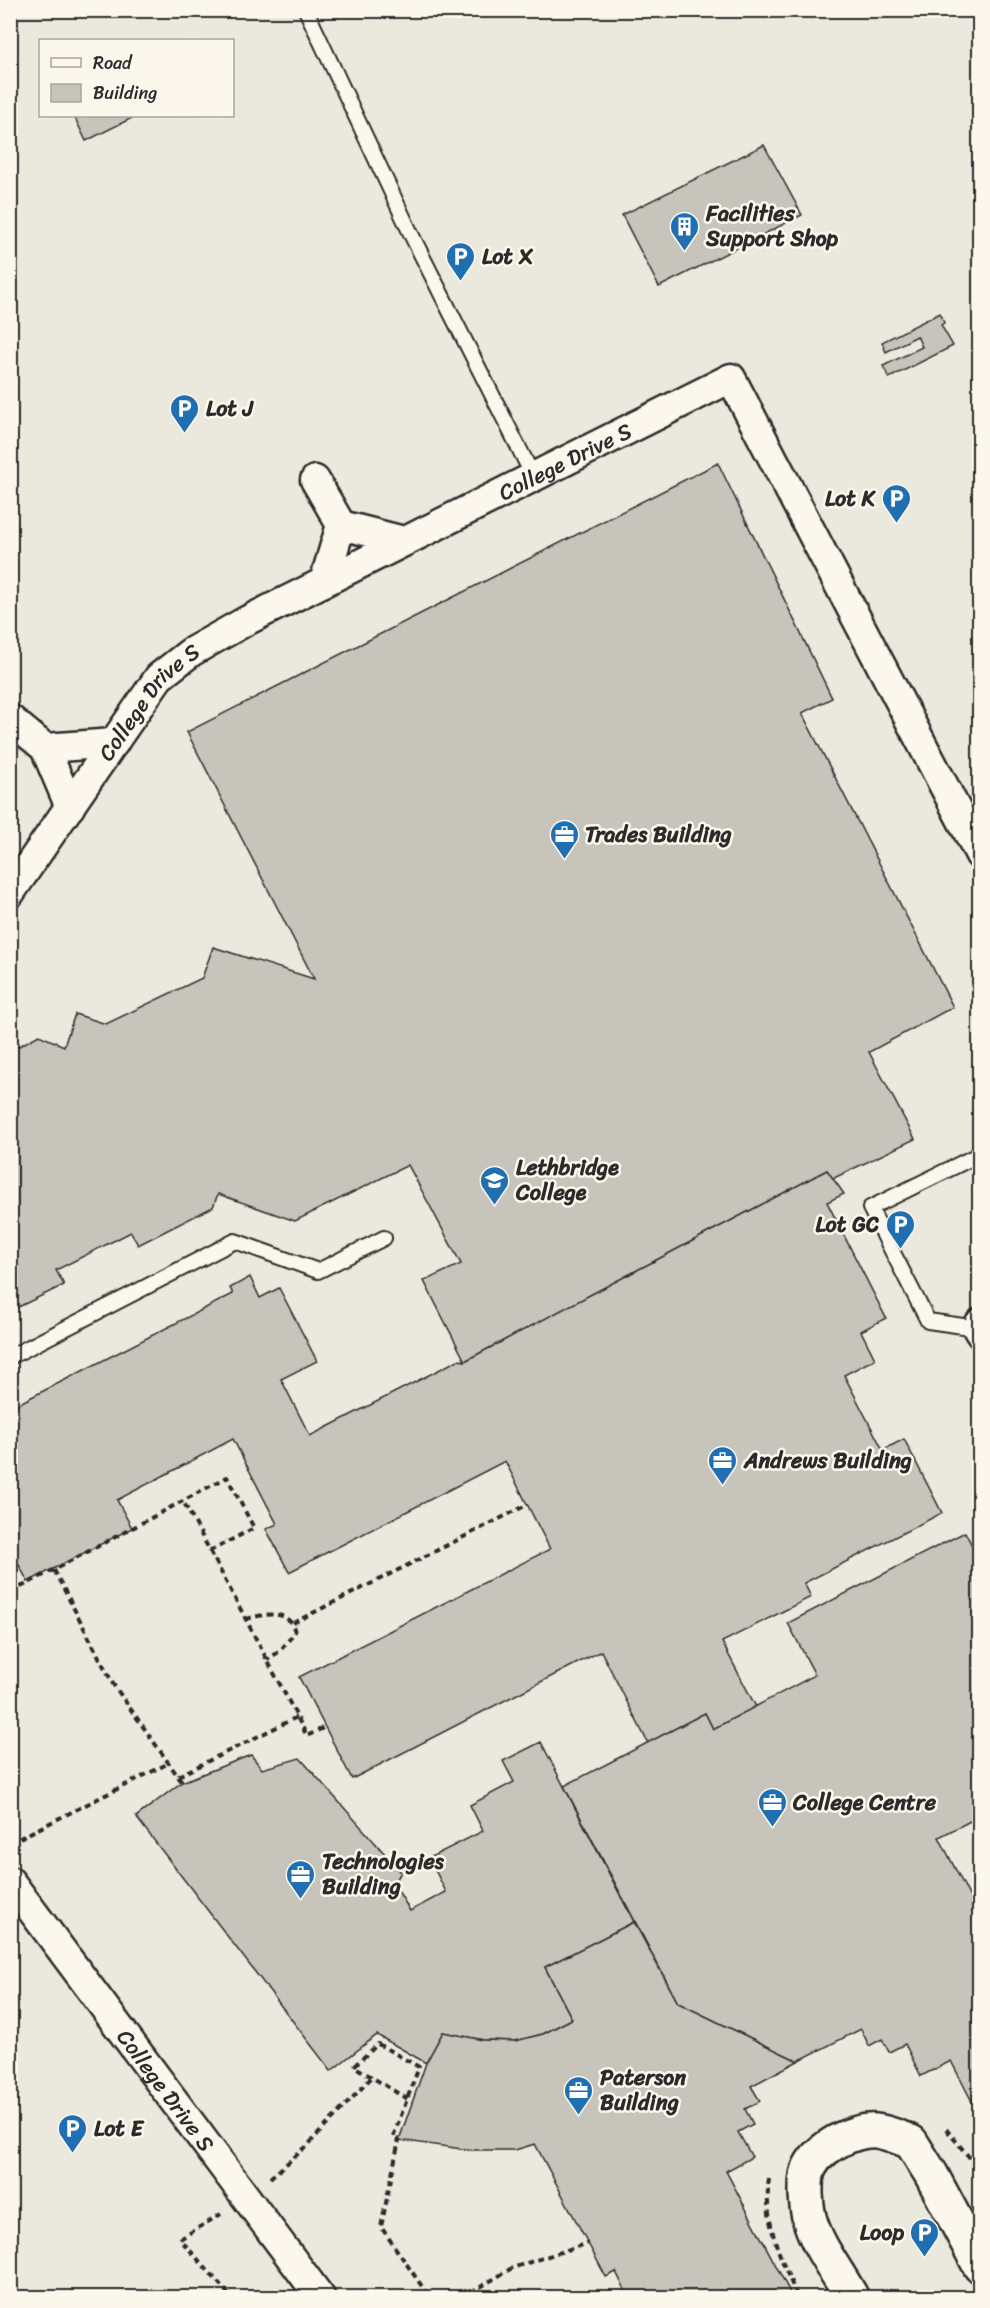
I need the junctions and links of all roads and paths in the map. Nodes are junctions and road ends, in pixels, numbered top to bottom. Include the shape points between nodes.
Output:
1 (306, 10) edge
2 (533, 476) junction
3 (315, 480) dead end
4 (341, 525) junction
5 (404, 541) junction
6 (324, 582) junction
7 (10, 719) edge
8 (114, 743) junction
9 (45, 748) junction
10 (70, 807) junction
11 (980, 855) edge
12 (10, 893) edge
13 (980, 1154) edge
14 (384, 1238) dead end
15 (979, 1328) edge
16 (10, 1357) edge
17 (183, 1501) junction
18 (527, 1505) dead end
19 (210, 1551) junction
20 (54, 1570) junction
21 (10, 1589) edge
22 (246, 1619) junction
23 (293, 1623) junction
24 (267, 1660) junction
25 (297, 1717) junction
26 (325, 1726) dead end
27 (169, 1763) junction
28 (178, 1776) junction
29 (182, 1782) dead end
30 (10, 1842) edge
31 (10, 1881) edge
32 (372, 2077) junction
33 (407, 2099) junction
34 (247, 2198) junction
35 (588, 2243) dead end
36 (980, 2266) edge
37 (232, 2298) edge
38 (321, 2298) edge
39 (430, 2298) edge
40 (462, 2298) edge
41 (852, 2298) edge

1 - 2 lane via 412,236
2 - 5 street, College Drive S
2 - 11 street, College Drive S via 731,378
3 - 4 street
4 - 5 street
4 - 6 street
5 - 6 street, College Drive S
6 - 8 street, College Drive S via 191,652 159,677
7 - 9 street
8 - 9 street
8 - 10 street, College Drive S
9 - 10 street
10 - 12 street, College Drive S
13 - 15 lane via 870,1208 928,1321
14 - 16 lane via 318,1271 235,1240
17 - 19 path
17 - 19 path via 227,1477 254,1528
17 - 20 path
18 - 23 path
19 - 22 path
20 - 21 path
20 - 27 path via 113,1684
22 - 23 path via 263,1614 284,1615
22 - 24 path
23 - 24 path via 295,1632 289,1642
24 - 25 path
25 - 26 path via 307,1736
25 - 28 path
27 - 28 path
27 - 30 path
28 - 29 path
31 - 34 street, College Drive S
32 - 33 path
32 - 33 path via 354,2066 378,2044 418,2067
32 - 34 path via 306,2148
33 - 39 path via 393,2138 399,2140 381,2227
34 - 37 path via 180,2240
34 - 38 street, College Drive S
35 - 40 path via 512,2268
36 - 41 street via 911,2142 875,2131 842,2137 822,2153 807,2173 807,2200 816,2233

